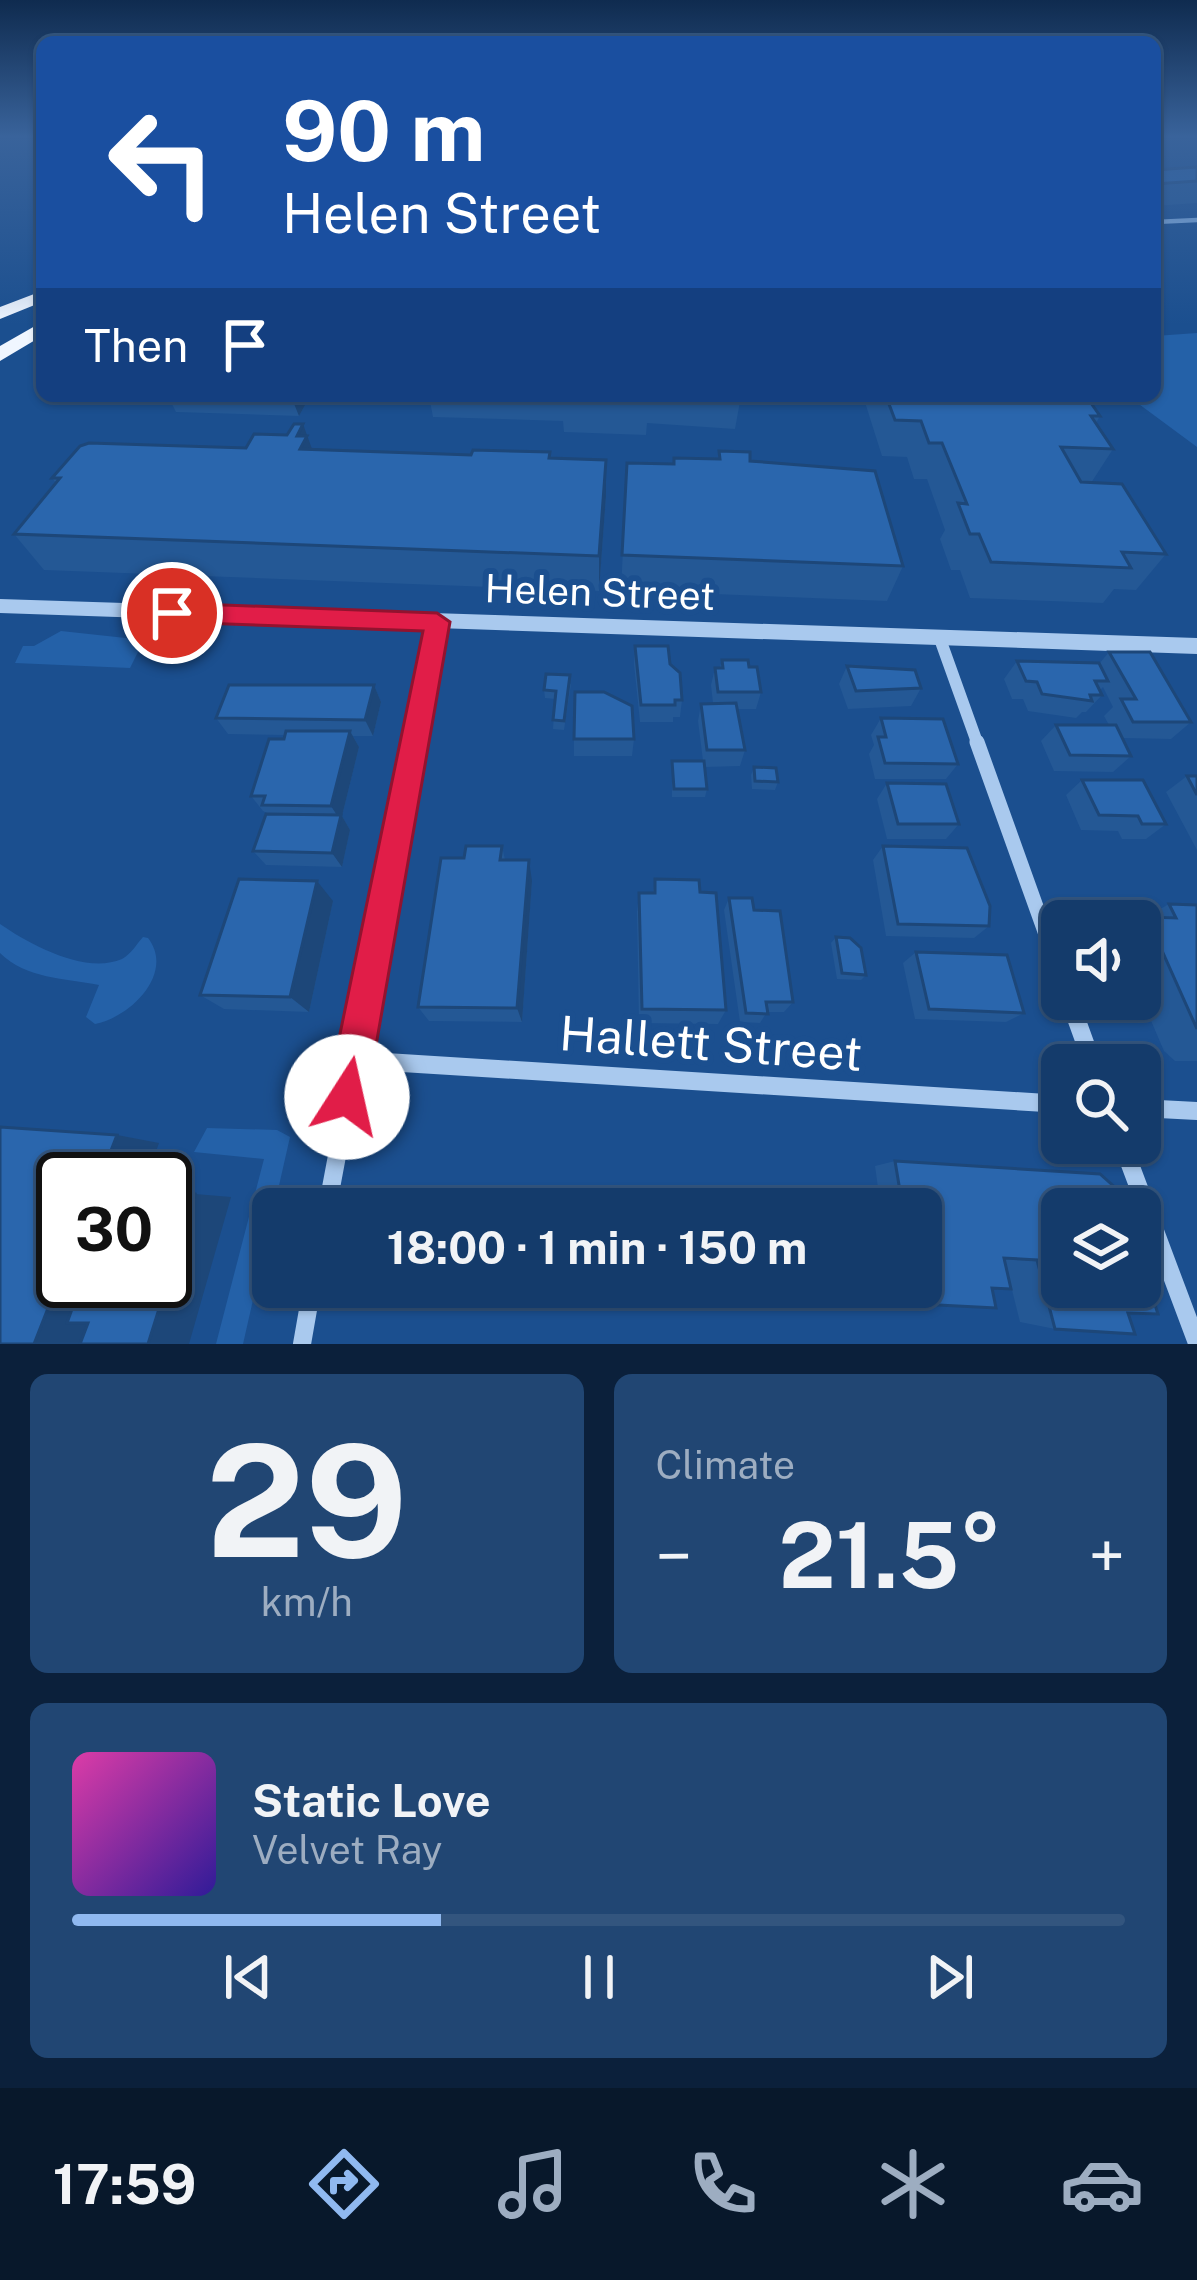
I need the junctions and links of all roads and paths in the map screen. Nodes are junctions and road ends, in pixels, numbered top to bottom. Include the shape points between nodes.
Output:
1 (36, 299) edge
2 (0, 314) edge
3 (36, 332) edge
4 (0, 355) edge
5 (0, 606) edge
6 (437, 622) junction
7 (940, 639) junction
8 (1197, 646) edge
9 (1041, 920) edge
10 (354, 1060) junction
11 (1041, 1103) edge
12 (1161, 1109) edge
13 (1197, 1111) edge
14 (1130, 1164) edge
15 (331, 1188) edge
16 (308, 1308) edge
17 (1197, 1342) edge
18 (302, 1344) edge

1 - 2 main road
3 - 4 main road
5 - 6 street, Helen Street
6 - 7 street, Helen Street
6 - 10 street
7 - 8 street, Helen Street
7 - 9 street
10 - 11 street, Hallett Street
10 - 15 street
12 - 13 street
14 - 17 street
16 - 18 street

